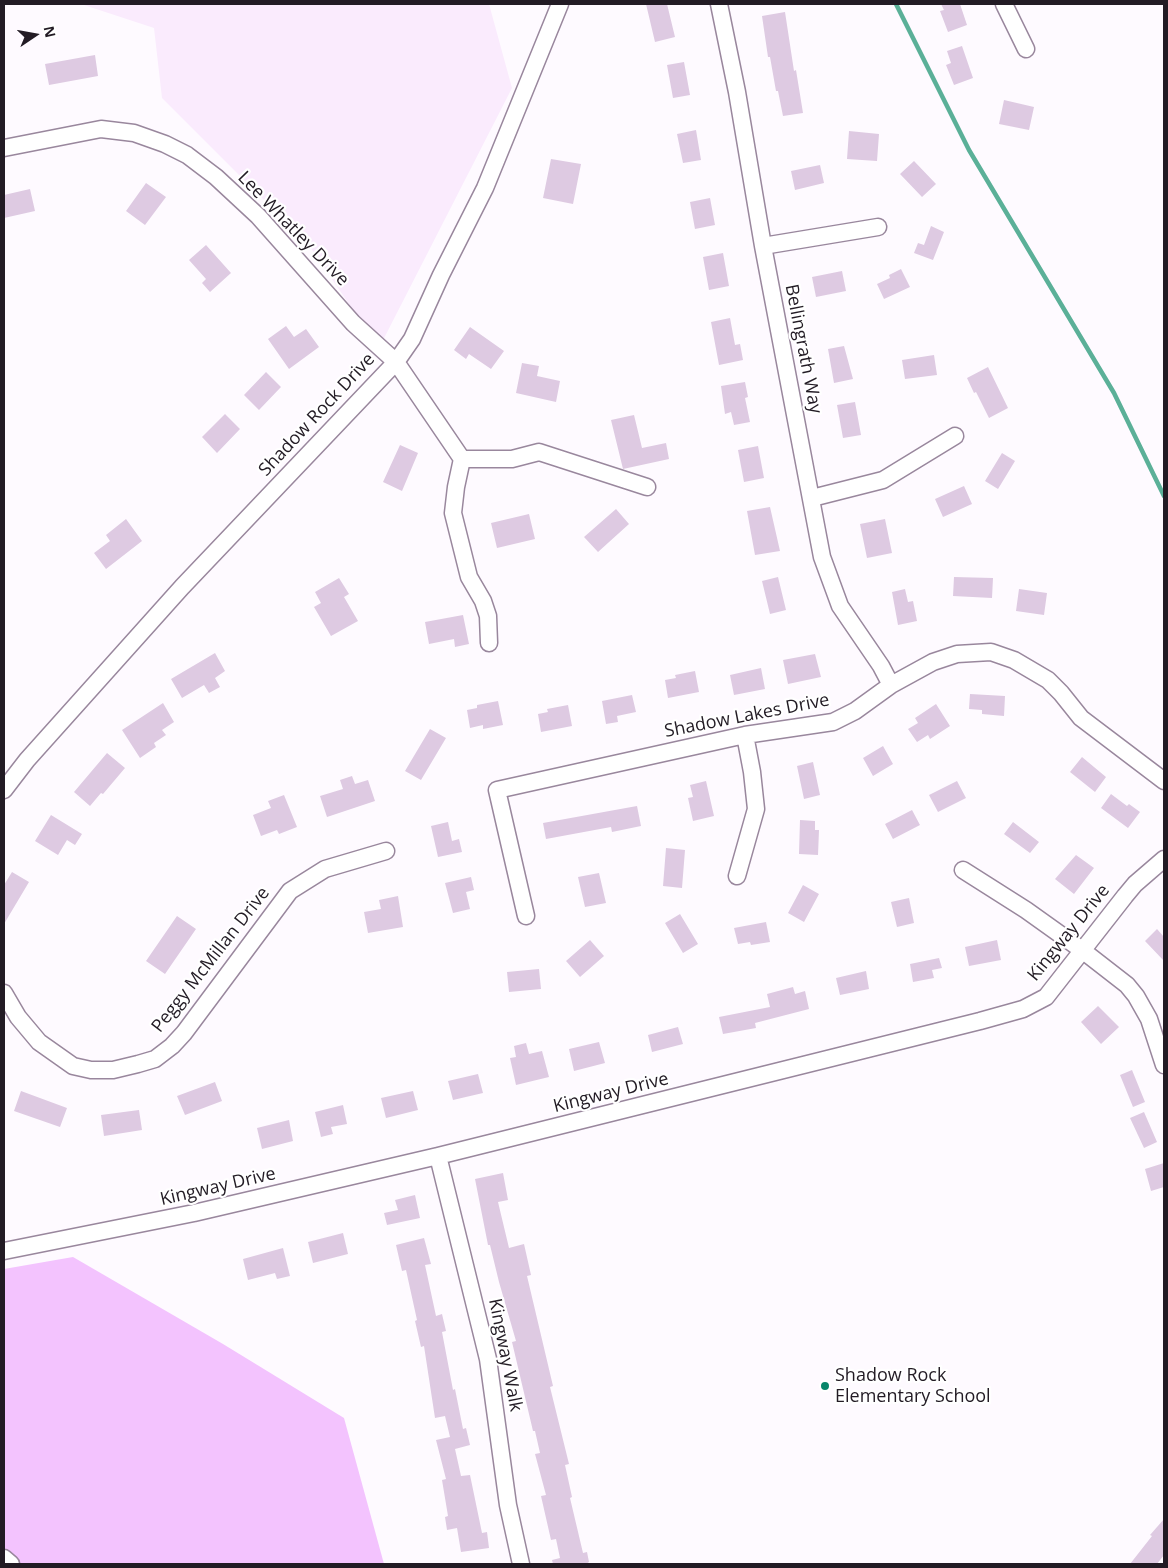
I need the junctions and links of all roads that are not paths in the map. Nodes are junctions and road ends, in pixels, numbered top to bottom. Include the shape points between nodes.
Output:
1 (560, 4) edge
2 (719, 4) edge
3 (1004, 4) edge
4 (1026, 49) dead end
5 (4, 148) edge
6 (878, 227) dead end
7 (763, 246) junction
8 (396, 362) junction
9 (955, 436) dead end
10 (462, 460) junction
11 (646, 487) dead end
12 (812, 498) junction
13 (489, 643) dead end
14 (891, 685) junction
15 (745, 735) junction
16 (1164, 781) edge
17 (4, 790) edge
18 (386, 851) dead end
19 (1164, 859) edge
20 (962, 870) dead end
21 (738, 876) dead end
22 (526, 916) dead end
23 (1082, 950) junction
24 (4, 993) edge
25 (1164, 1065) edge
26 (438, 1156) junction
27 (4, 1251) edge
28 (4, 1558) edge
29 (11, 1564) edge
30 (521, 1564) edge

1 - 8 street, Shadow Rock Drive via 485,188 412,338
2 - 7 street, Bellingrath Way
3 - 4 street
5 - 8 street, Lee Whatley Drive via 101,129 134,133 187,155 258,216 354,324
6 - 7 street
7 - 12 street, Bellingrath Way
8 - 10 street, Lee Whatley Drive
8 - 17 street, Shadow Rock Drive via 182,587
9 - 12 street via 883,480
10 - 11 street via 512,459 539,452
10 - 13 street via 454,513 469,577 488,616
12 - 14 street, Bellingrath Way via 822,557 840,606
14 - 15 street, Shadow Lakes Drive via 855,711 833,722
14 - 16 street, Shadow Lakes Drive via 933,662 957,654 991,652 1014,660 1048,680 1081,718
15 - 21 street via 756,809
15 - 22 street, Shadow Lakes Drive via 497,790
18 - 24 street, Peggy McMillan Drive via 325,869 290,891 184,1033 154,1059 113,1070 73,1066 39,1042 18,1017
19 - 23 street, Kingway Drive via 1130,890
20 - 23 street
23 - 25 street via 1118,977 1136,996 1152,1025
23 - 26 street, Kingway Drive via 1046,997 1023,1009
26 - 27 street, Kingway Drive via 194,1213
26 - 30 street, Kingway Walk via 488,1359 507,1496
28 - 29 street

